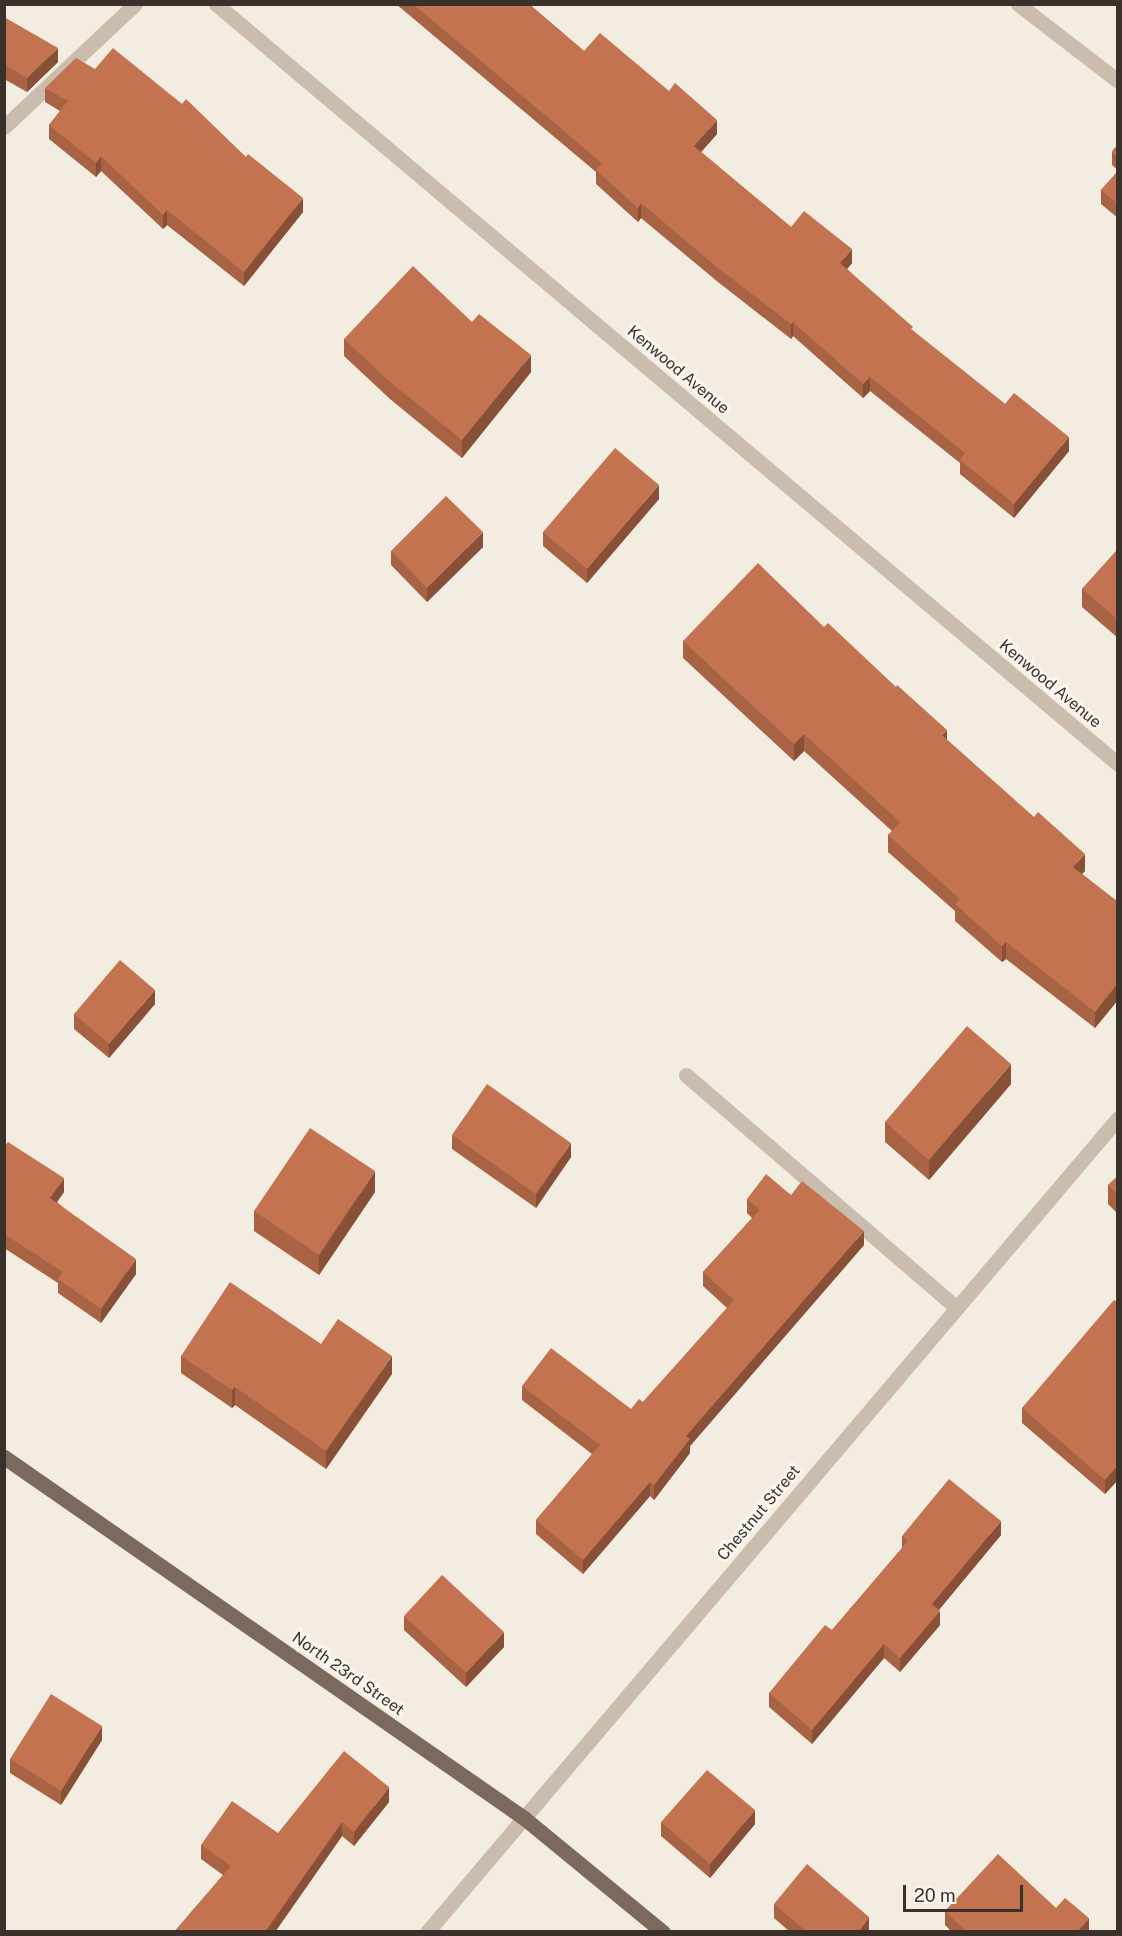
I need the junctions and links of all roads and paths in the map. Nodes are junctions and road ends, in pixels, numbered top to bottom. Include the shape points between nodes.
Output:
1 (135, 4) edge
2 (216, 4) edge
3 (1018, 4) edge
4 (1118, 81) edge
5 (4, 127) edge
6 (1118, 764) edge
7 (686, 1075) dead end
8 (1118, 1118) edge
9 (957, 1308) junction
10 (4, 1457) edge
11 (524, 1818) junction
12 (427, 1932) edge
13 (663, 1932) edge

1 - 5 street
2 - 6 street, Kenwood Avenue
3 - 4 street
7 - 9 street
8 - 9 street, Chestnut Street
9 - 11 street, Chestnut Street
10 - 11 main road, North 23rd Street
11 - 12 street, Chestnut Street
11 - 13 main road, North 23rd Street

